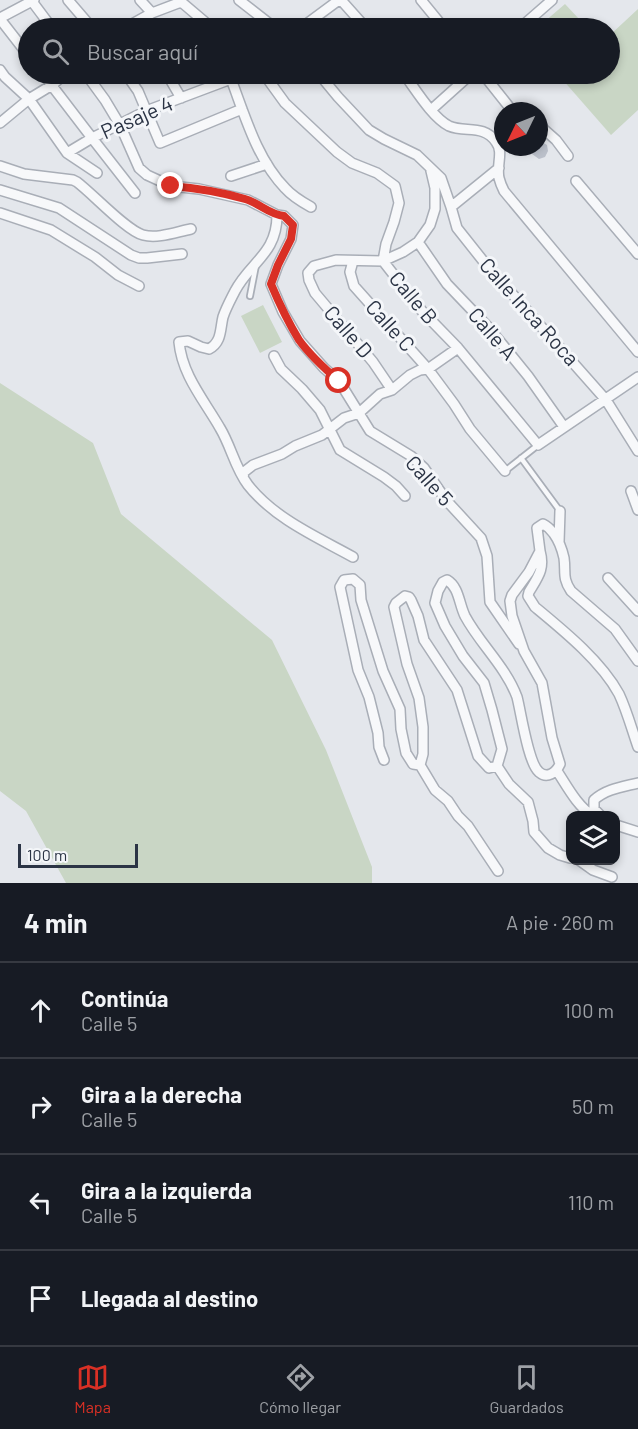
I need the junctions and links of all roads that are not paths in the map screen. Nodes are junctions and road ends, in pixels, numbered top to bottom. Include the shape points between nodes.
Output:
1 (32, 0) edge
2 (68, 0) edge
3 (140, 0) edge
4 (239, 0) edge
5 (340, 0) edge
6 (421, 0) edge
7 (552, 0) edge
8 (180, 1) edge
9 (152, 13) junction
10 (0, 18) edge
11 (45, 18) edge
12 (83, 18) edge
13 (144, 18) edge
14 (196, 18) edge
15 (262, 18) edge
16 (315, 18) edge
17 (357, 18) edge
18 (436, 18) edge
19 (531, 18) edge
20 (18, 42) edge
21 (0, 70) edge
22 (93, 84) edge
23 (133, 84) edge
24 (173, 84) edge
25 (218, 84) edge
26 (233, 84) edge
27 (271, 84) edge
28 (327, 84) edge
29 (412, 84) edge
30 (460, 84) edge
31 (491, 84) edge
32 (52, 85) joint
33 (181, 98) junction
34 (29, 99) junction
35 (505, 102) edge
36 (242, 109) junction
37 (431, 110) junction
38 (146, 111) junction
39 (0, 123) edge
40 (120, 125) junction
41 (548, 133) edge
42 (92, 138) junction
43 (67, 153) junction
44 (568, 156) dead end
45 (267, 164) junction
46 (0, 166) edge
47 (499, 168) junction
48 (430, 169) junction
49 (97, 173) dead end
50 (231, 176) dead end
51 (576, 181) dead end
52 (0, 190) edge
53 (135, 194) dead end
54 (311, 207) dead end
55 (451, 207) junction
56 (0, 213) edge
57 (277, 215) junction
58 (190, 229) dead end
59 (417, 242) junction
60 (182, 254) dead end
61 (638, 254) edge
62 (353, 261) junction
63 (383, 261) junction
64 (257, 263) junction
65 (139, 286) dead end
66 (250, 296) dead end
67 (458, 348) junction
68 (638, 352) edge
69 (274, 356) dead end
70 (428, 369) junction
71 (638, 377) edge
72 (392, 390) junction
73 (606, 400) junction
74 (359, 413) junction
75 (564, 427) junction
76 (330, 429) junction
77 (538, 446) junction
78 (638, 451) edge
79 (522, 458) junction
80 (505, 471) joint
81 (243, 477) junction
82 (631, 491) dead end
83 (405, 496) dead end
84 (638, 510) edge
85 (560, 512) joint
86 (559, 542) junction
87 (540, 551) junction
88 (353, 557) dead end
89 (608, 578) dead end
90 (638, 611) edge
91 (524, 651) junction
92 (638, 661) edge
93 (638, 747) edge
94 (384, 760) dead end
95 (420, 765) junction
96 (497, 766) junction
97 (557, 771) junction
98 (638, 783) edge
99 (587, 811) edge
100 (596, 811) edge
101 (620, 827) edge
102 (638, 832) edge
103 (566, 857) edge
104 (586, 865) edge
105 (498, 871) dead end
106 (612, 877) dead end

1 - 10 street
1 - 11 street
2 - 12 street
3 - 9 street
4 - 15 street
5 - 16 street
5 - 17 street
6 - 18 street
7 - 19 street
8 - 9 street
8 - 14 street
9 - 13 street
10 - 20 street
21 - 34 street
22 - 40 street, Calle 5
23 - 38 street
24 - 33 street
25 - 33 street, Pasaje 4
26 - 36 street
27 - 63 street, Calle B via 285,103 337,152 395,186 399,203
28 - 48 street, Calle Inca Roca via 369,130 417,155
29 - 37 street
30 - 37 street
31 - 35 street
32 - 34 street
32 - 42 street
33 - 38 street, Pasaje 4
34 - 39 street
34 - 43 street
36 - 38 street via 160,143
36 - 45 street
37 - 47 street via 448,125 476,129 491,136 498,144
38 - 40 street, Pasaje 4
40 - 42 street, Pasaje 4
40 - 57 street, Calle 5 via 139,168 147,175 171,186 248,200
41 - 44 street
42 - 43 street, Pasaje 4
42 - 53 street
43 - 49 street
45 - 50 street
45 - 54 street via 284,188
46 - 58 street via 24,174 73,180 141,235
47 - 55 street
47 - 68 street via 504,191
48 - 55 street, Calle Inca Roca via 441,178
48 - 59 street via 435,209 430,225
51 - 61 street
52 - 60 street via 59,208 139,258
55 - 73 street, Calle Inca Roca via 457,228 484,262
56 - 65 street via 51,230
57 - 64 street via 273,241
57 - 74 street, Calle 5 via 293,225 291,239 271,284 300,341 339,381
59 - 63 street
59 - 75 street, Calle A via 447,284 528,376
62 - 63 street
62 - 70 street, Calle C via 350,272 354,286
62 - 72 street, Calle D via 336,260 314,266 308,273 309,280 315,293 374,362
63 - 67 street, Calle B via 422,311
64 - 66 lane
64 - 81 street via 237,288 216,345 209,350 188,341 179,342 190,379 221,429
67 - 70 street
67 - 77 street, Calle B
69 - 76 street via 280,369 320,410
70 - 72 street via 410,375
70 - 80 street, Calle C
71 - 73 street
72 - 74 street via 380,394
73 - 75 street
73 - 78 street, Calle Inca Roca
74 - 76 street
74 - 91 street, Calle 5 via 370,431 424,468 446,500 481,538 487,555 490,602
75 - 77 street
76 - 81 street via 253,465
76 - 83 street via 340,450 384,477
77 - 79 lane
79 - 80 lane
79 - 85 lane
81 - 88 street via 270,508
82 - 84 street
85 - 86 street
86 - 87 street via 543,524 537,528
86 - 92 street via 566,584 615,629
87 - 91 street via 510,598
87 - 93 street via 542,568 528,596 530,600 580,645 609,678
89 - 90 street
91 - 97 street via 542,683 560,764
94 - 95 street via 369,697 358,670 340,587 344,580 353,579 360,585 383,670 400,708 406,753 413,764
95 - 96 street via 423,727 419,698 394,607 405,596 418,616 424,640 457,690 478,756 489,768
95 - 105 street via 435,790 477,837
96 - 97 street via 502,749 484,683 463,656 435,603 447,580 516,696 535,768 546,775
96 - 103 street via 528,802 534,832 548,848
97 - 99 street
98 - 100 street via 606,791 594,800
101 - 102 street
104 - 106 street

